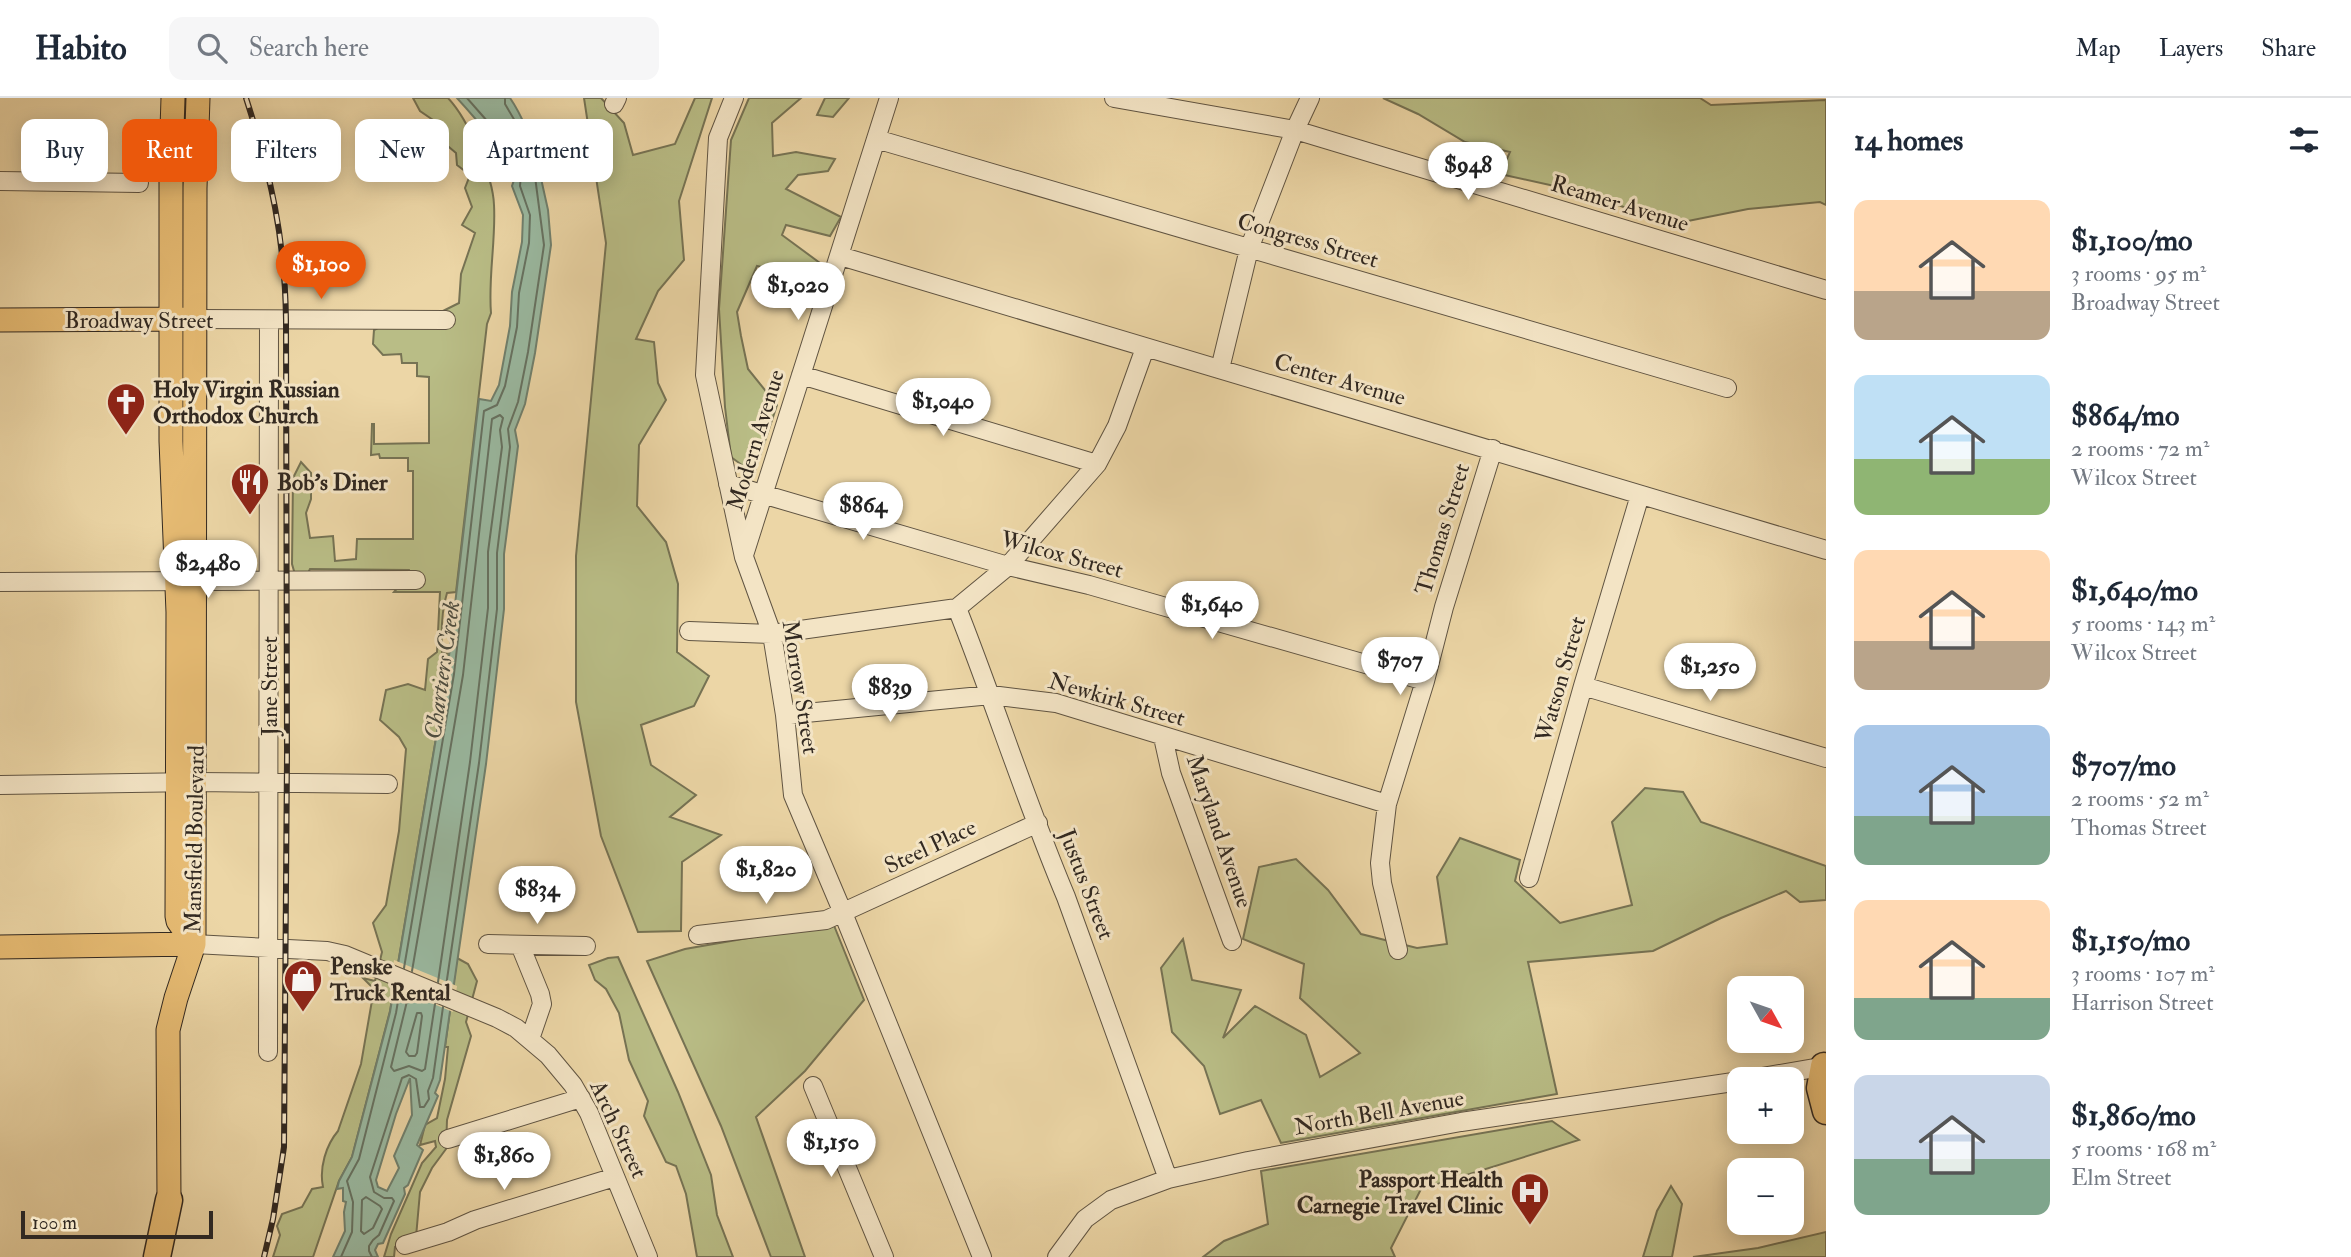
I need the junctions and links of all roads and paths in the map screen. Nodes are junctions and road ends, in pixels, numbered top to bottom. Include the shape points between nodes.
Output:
1 (173, 98) edge
2 (198, 98) edge
3 (734, 98) edge
4 (889, 98) edge
5 (1114, 98) edge
6 (1310, 98) edge
7 (1295, 130) junction
8 (876, 139) junction
9 (0, 181) edge
10 (139, 183) dead end
11 (1250, 249) junction
12 (839, 256) junction
13 (1826, 290) edge
14 (195, 318) junction
15 (171, 319) junction
16 (0, 320) edge
17 (269, 320) junction
18 (446, 320) dead end
19 (1145, 348) junction
20 (1220, 369) junction
21 (801, 375) junction
22 (1727, 388) dead end
23 (1493, 449) junction
24 (1097, 464) junction
25 (728, 484) junction
26 (764, 492) junction
27 (1640, 495) junction
28 (1826, 550) edge
29 (744, 557) junction
30 (1008, 566) junction
31 (187, 580) junction
32 (416, 580) dead end
33 (269, 581) junction
34 (0, 582) edge
35 (957, 608) junction
36 (689, 631) dead end
37 (772, 634) junction
38 (1425, 681) junction
39 (1583, 686) junction
40 (991, 695) junction
41 (785, 715) junction
42 (1163, 737) junction
43 (1826, 758) edge
44 (187, 782) junction
45 (269, 784) junction
46 (388, 784) dead end
47 (0, 785) edge
48 (1387, 804) junction
49 (1038, 823) junction
50 (1529, 878) dead end
51 (843, 913) junction
52 (698, 935) dead end
53 (1232, 941) dead end
54 (194, 944) junction
55 (488, 944) dead end
56 (520, 945) junction
57 (586, 946) dead end
58 (0, 947) edge
59 (268, 947) junction
60 (1398, 950) dead end
61 (530, 1039) junction
62 (268, 1052) dead end
63 (1825, 1068) edge
64 (1804, 1071) edge
65 (1727, 1083) edge
66 (813, 1086) dead end
67 (581, 1098) junction
68 (1826, 1111) edge
69 (448, 1139) dead end
70 (615, 1177) junction
71 (1168, 1179) junction
72 (169, 1200) junction
73 (405, 1245) dead end
74 (645, 1256) edge
75 (157, 1257) edge
76 (170, 1257) edge
77 (884, 1257) edge
78 (982, 1257) edge
79 (1057, 1257) edge

1 - 15 main road, Mansfield Boulevard
2 - 14 main road, Mansfield Boulevard
3 - 25 street, Morrow Street via 719,138 705,374
4 - 8 street, Modern Avenue
5 - 7 street, Reamer Avenue
6 - 7 street
7 - 11 street
7 - 13 street, Reamer Avenue
8 - 11 street, Congress Street
8 - 12 street, Modern Avenue
9 - 10 street
11 - 20 street
11 - 22 street, Congress Street
12 - 19 street, Center Avenue
12 - 21 street, Modern Avenue
14 - 15 main road, Broadway Street
14 - 17 street, Broadway Street
14 - 31 main road, Mansfield Boulevard
15 - 16 main road, Broadway Street
15 - 31 main road, Mansfield Boulevard via 171,440
17 - 18 street, Broadway Street
17 - 33 street, Jane Street
19 - 20 street, Center Avenue
19 - 24 street via 1117,426
20 - 23 street, Center Avenue
21 - 24 street
21 - 26 street, Modern Avenue
23 - 27 street, Center Avenue
23 - 38 street, Thomas Street
24 - 30 street
25 - 26 street, Wilcox Street
25 - 29 street, Morrow Street
26 - 29 street, Modern Avenue
26 - 30 street, Wilcox Street
27 - 28 street, Center Avenue
27 - 39 street, Watson Street
29 - 37 street, Morrow Street
30 - 35 street
30 - 38 street, Wilcox Street
31 - 33 street
31 - 34 street
31 - 44 main road, Mansfield Boulevard
32 - 33 street
33 - 45 street, Jane Street
35 - 37 street
35 - 40 street, Justus Street
36 - 37 street
37 - 41 street, Morrow Street
38 - 48 street, Thomas Street
39 - 43 street
39 - 50 street, Watson Street
40 - 41 street, Newkirk Street
40 - 42 street, Newkirk Street via 1056,703
40 - 49 street, Justus Street
41 - 51 street, Morrow Street via 793,795
42 - 48 street, Newkirk Street
42 - 53 street, Maryland Avenue via 1171,773
44 - 45 street
44 - 47 street
44 - 54 main road, Mansfield Boulevard
45 - 46 street
45 - 59 street, Jane Street
48 - 60 street, Thomas Street via 1380,863
49 - 51 street, Steel Place
49 - 71 street, Justus Street
51 - 52 street, Steel Place via 826,920
51 - 78 street, Morrow Street
54 - 58 main road
54 - 59 street, Arch Street
54 - 72 main road via 168,1030
55 - 56 street
56 - 57 street
56 - 61 street via 542,1004
59 - 61 street, Arch Street via 345,955 472,1006
59 - 62 street, Jane Street
61 - 67 street, Arch Street
63 - 64 street
63 - 68 highway via 1820,1088
65 - 71 street, North Bell Avenue via 1471,1120
66 - 77 street
67 - 69 street
67 - 70 street, Arch Street
70 - 73 street
70 - 74 street, Arch Street
71 - 79 street, North Bell Avenue via 1111,1200 1085,1220
72 - 75 highway
72 - 76 street

